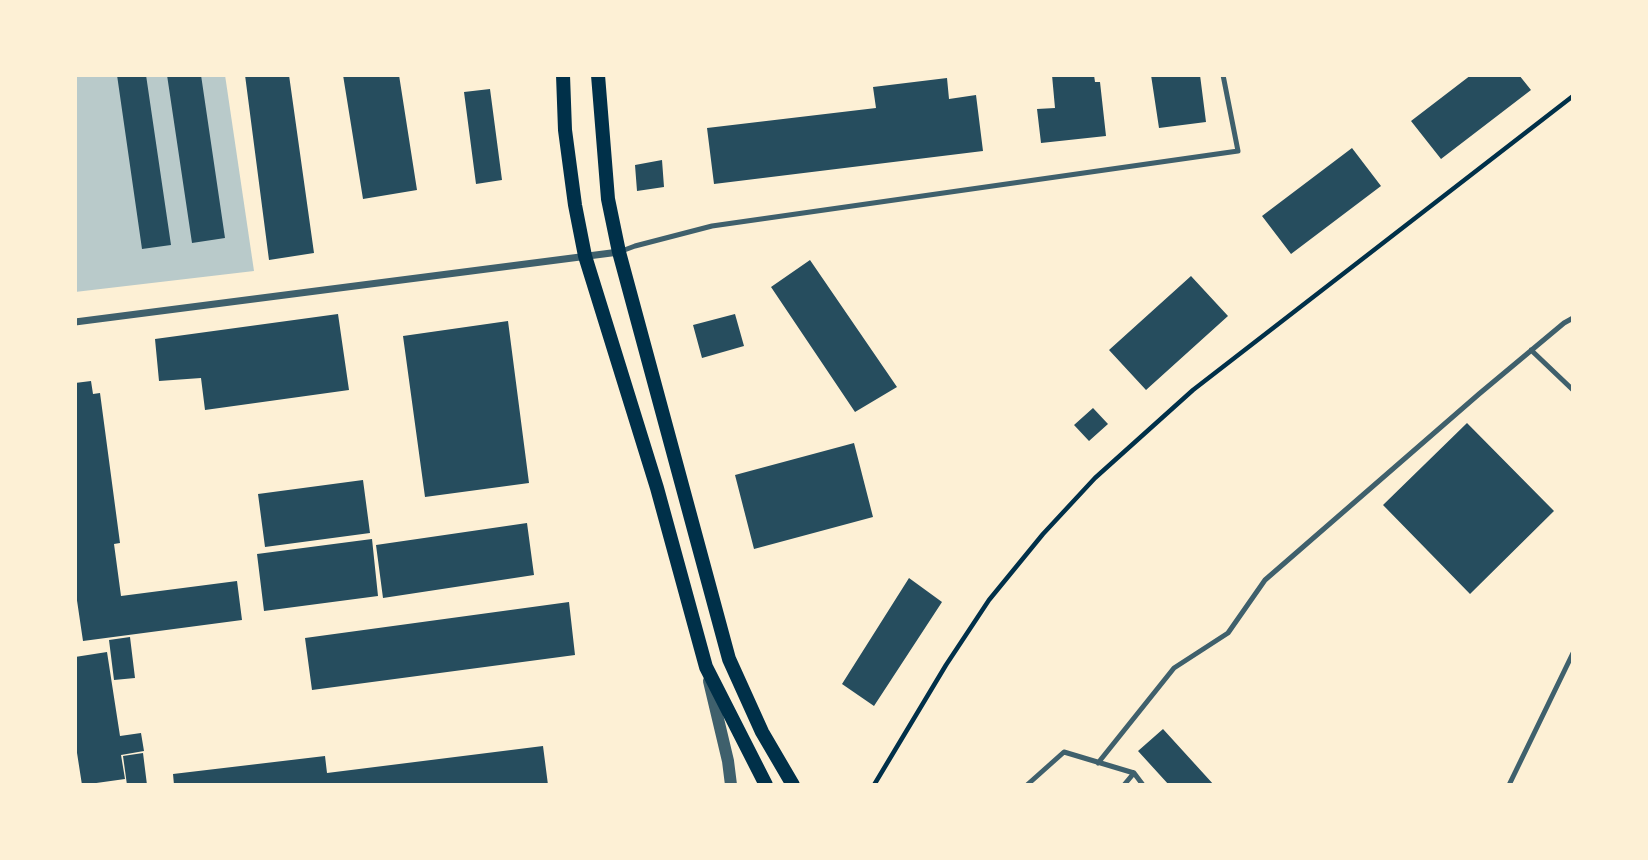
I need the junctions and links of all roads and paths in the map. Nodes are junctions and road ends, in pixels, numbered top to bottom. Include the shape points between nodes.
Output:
1 (563, 75) edge
2 (598, 75) edge
3 (1223, 75) edge
4 (1573, 96) edge
5 (619, 252) junction
6 (585, 256) junction
7 (1573, 318) edge
8 (75, 322) edge
9 (1531, 350) junction
10 (1573, 390) edge
11 (1573, 653) edge
12 (706, 667) junction
13 (1098, 763) junction
14 (1134, 773) junction
15 (731, 785) edge
16 (766, 785) edge
17 (793, 785) edge
18 (874, 785) edge
19 (1027, 785) edge
20 (1125, 785) edge
21 (1143, 785) edge
22 (1509, 785) edge

1 - 6 main road via 565,130
2 - 5 main road via 608,199
3 - 5 lane via 1238,151 712,226
4 - 18 path via 1193,390 1095,478 989,600
5 - 6 street
5 - 17 main road via 729,659 762,732
6 - 8 street
6 - 12 main road via 657,488
7 - 9 lane
9 - 10 lane
9 - 13 lane via 1265,580 1228,633 1174,668
11 - 22 lane
12 - 15 street
12 - 16 main road
13 - 14 lane
13 - 19 lane via 1064,752
14 - 20 lane
14 - 21 lane

